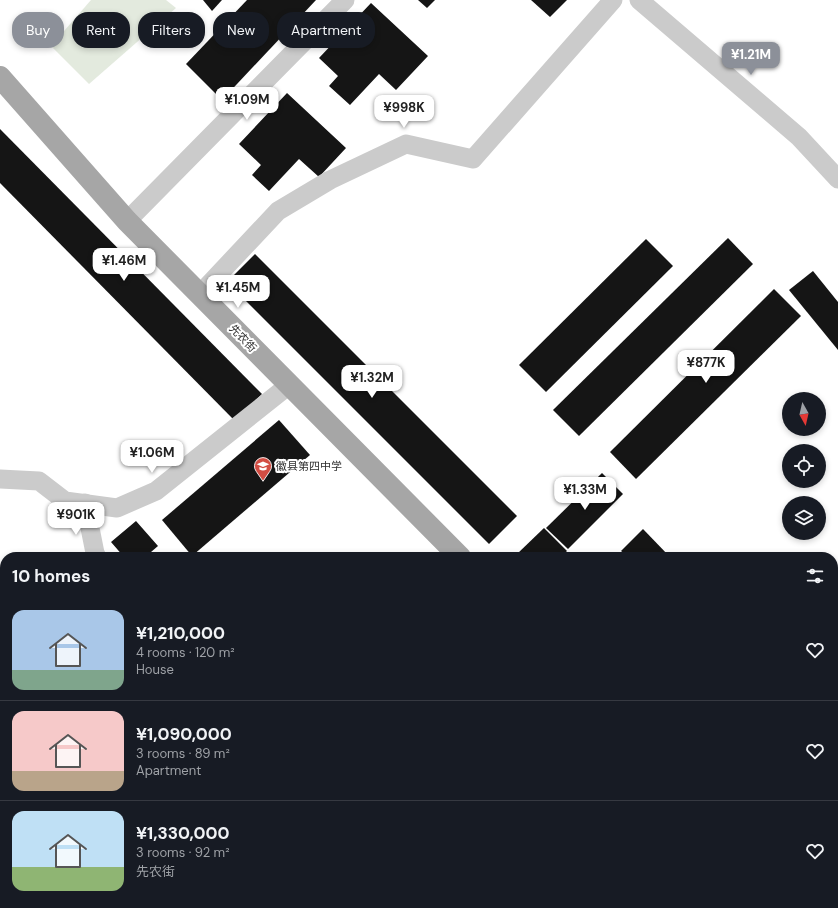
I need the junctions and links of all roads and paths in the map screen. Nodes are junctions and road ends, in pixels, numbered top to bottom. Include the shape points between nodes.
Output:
1 (345, 0) edge
2 (614, 0) edge
3 (639, 0) edge
4 (0, 77) edge
5 (838, 179) edge
6 (127, 221) junction
7 (200, 294) junction
8 (289, 385) junction
9 (0, 479) edge
10 (85, 503) junction
11 (95, 552) edge
12 (455, 552) edge

1 - 6 street
2 - 7 street via 473,159 406,144 330,180 278,211
3 - 5 street via 799,137
4 - 6 main road, 先农街
6 - 7 main road, 先农街
7 - 8 main road, 先农街
8 - 10 street via 156,492 117,508
8 - 12 main road, 先农街
9 - 10 street via 39,481 65,500
10 - 11 street

